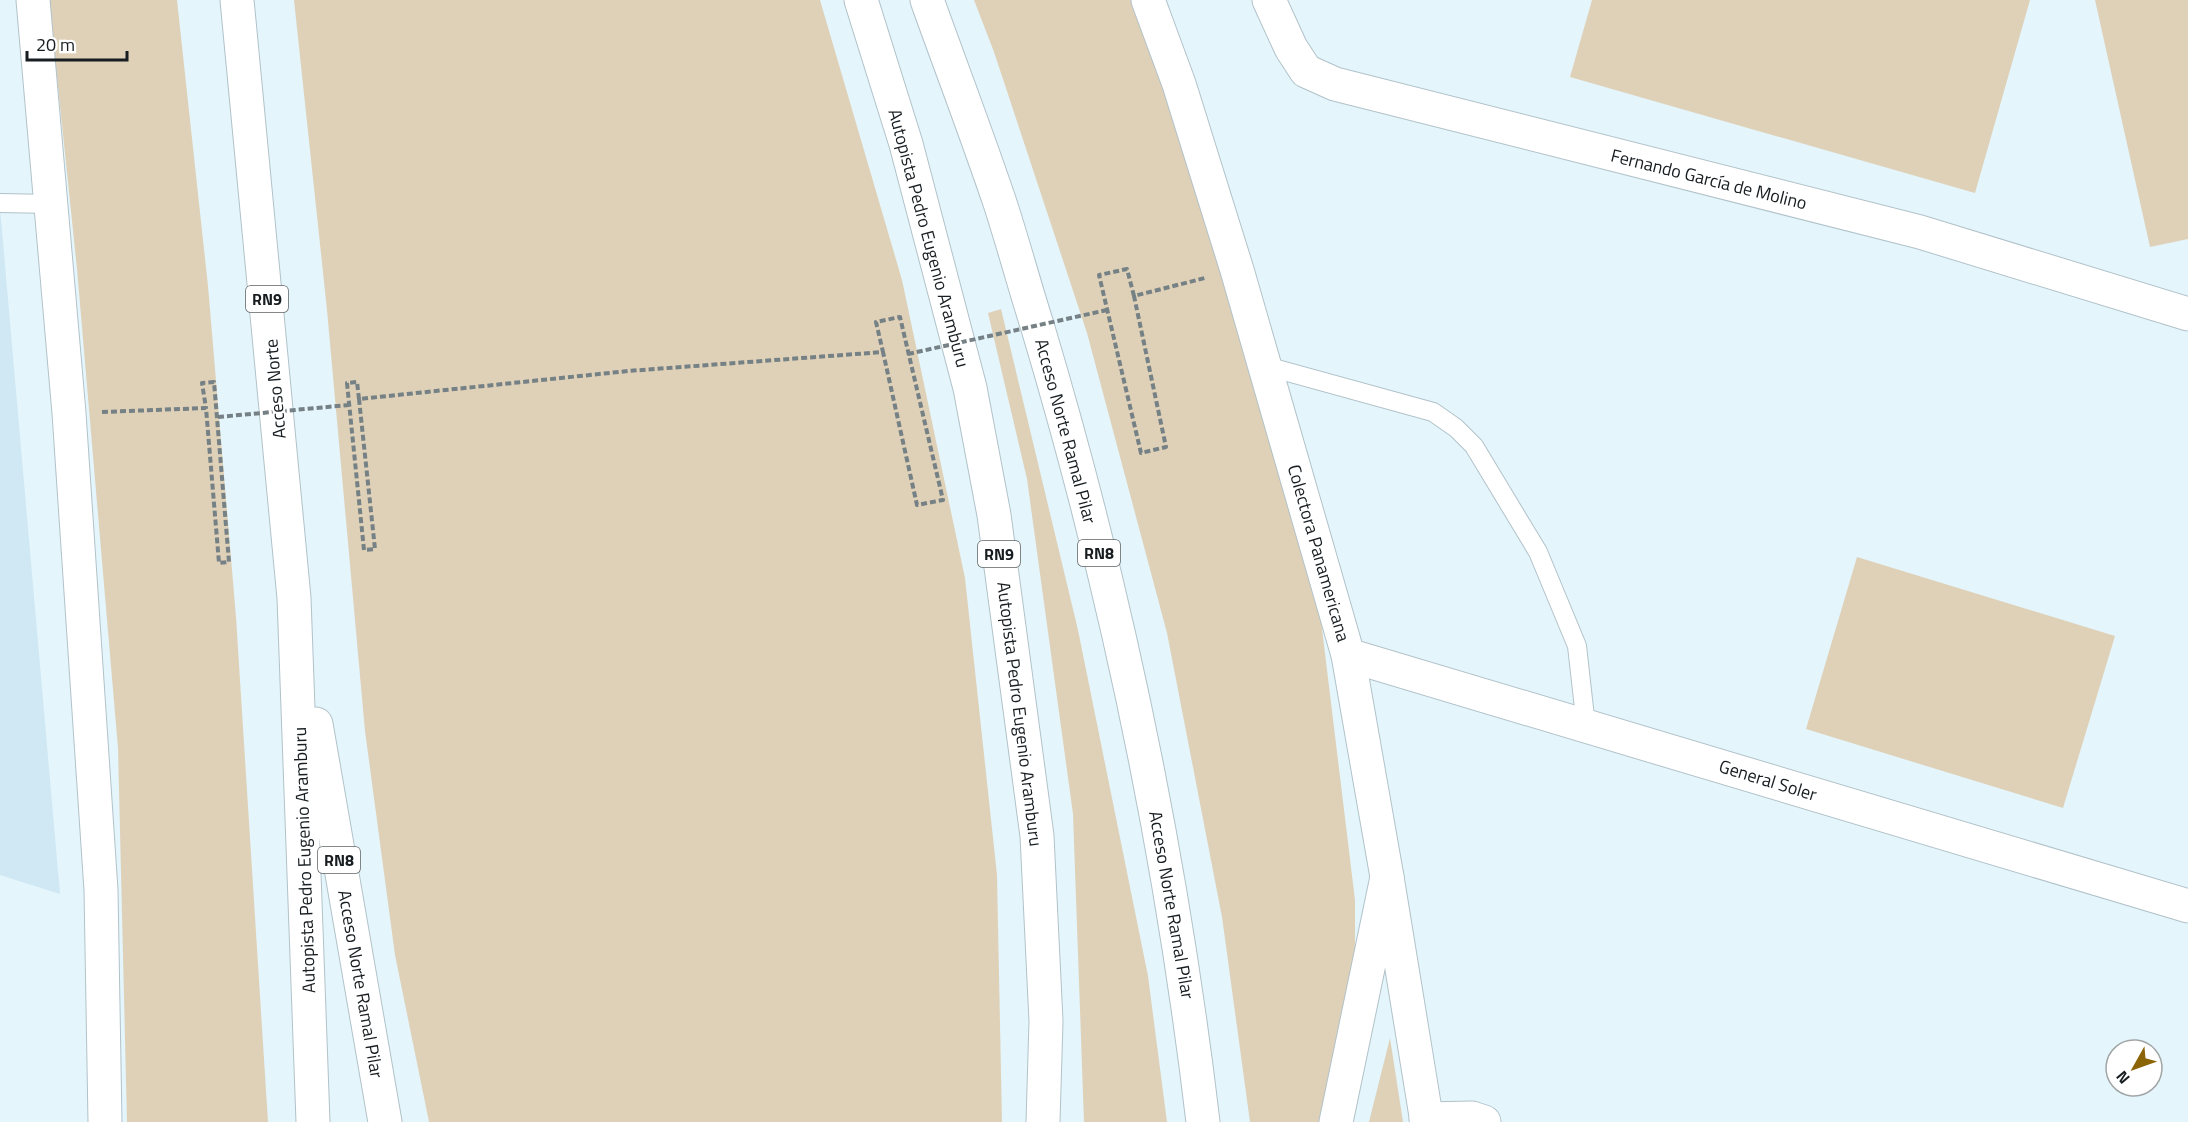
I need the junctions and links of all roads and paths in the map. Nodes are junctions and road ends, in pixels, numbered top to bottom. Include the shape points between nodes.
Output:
1 (33, 0) edge
2 (237, 0) edge
3 (861, 0) edge
4 (927, 0) edge
5 (1149, 0) edge
6 (1269, 0) edge
7 (0, 203) edge
8 (51, 204) junction
9 (1237, 270) junction
10 (1134, 296) junction
11 (1107, 310) junction
12 (2188, 314) edge
13 (883, 352) junction
14 (908, 354) junction
15 (1266, 366) junction
16 (358, 399) junction
17 (349, 405) junction
18 (206, 408) junction
19 (69, 413) junction
20 (218, 417) junction
21 (294, 598) junction
22 (1348, 655) junction
23 (1586, 726) junction
24 (1387, 877) junction
25 (2188, 906) edge
26 (1427, 1120) edge
27 (105, 1122) edge
28 (313, 1122) edge
29 (385, 1122) edge
30 (1043, 1122) edge
31 (1203, 1122) edge
32 (1336, 1122) edge
33 (1484, 1122) edge

1 - 8 main road
2 - 21 main road, Acceso Norte / RN9
3 - 30 main road, Autopista Pedro Eugenio Aramburu / RN9 via 906,144 967,377 994,515 1037,837 1046,1021
4 - 31 main road, Acceso Norte Ramal Pilar / RN8 via 1000,204 1067,424 1111,600 1157,815
5 - 9 main road, Colectora Panamericana
6 - 12 main road, Fernando García de Molino via 1306,71 1335,84 1920,232
7 - 8 lane
8 - 19 main road
9 - 10 path
9 - 15 main road, Colectora Panamericana
10 - 11 path via 1127,269 1099,275
10 - 11 path via 1166,447 1141,453
11 - 14 path, bridge
13 - 14 path via 876,322 900,317
13 - 14 path via 917,505 943,501
13 - 16 path via 628,371
15 - 22 main road, Colectora Panamericana
15 - 23 lane via 1433,412 1474,446 1538,552 1577,646
16 - 17 path via 357,382 347,383
16 - 17 path via 375,549 364,550
17 - 20 path, bridge
18 - 19 path
18 - 20 path via 202,383 214,382
18 - 20 path via 219,563 229,562
19 - 27 main road via 101,890
21 - 28 main road, Autopista Pedro Eugenio Aramburu / RN9
21 - 29 main road, Acceso Norte Ramal Pilar / RN8
22 - 23 main road, General Soler
22 - 24 main road, Colectora Panamericana
23 - 25 main road, General Soler
24 - 26 main road, Colectora Panamericana
24 - 32 main road
26 - 33 main road via 1472,1118

